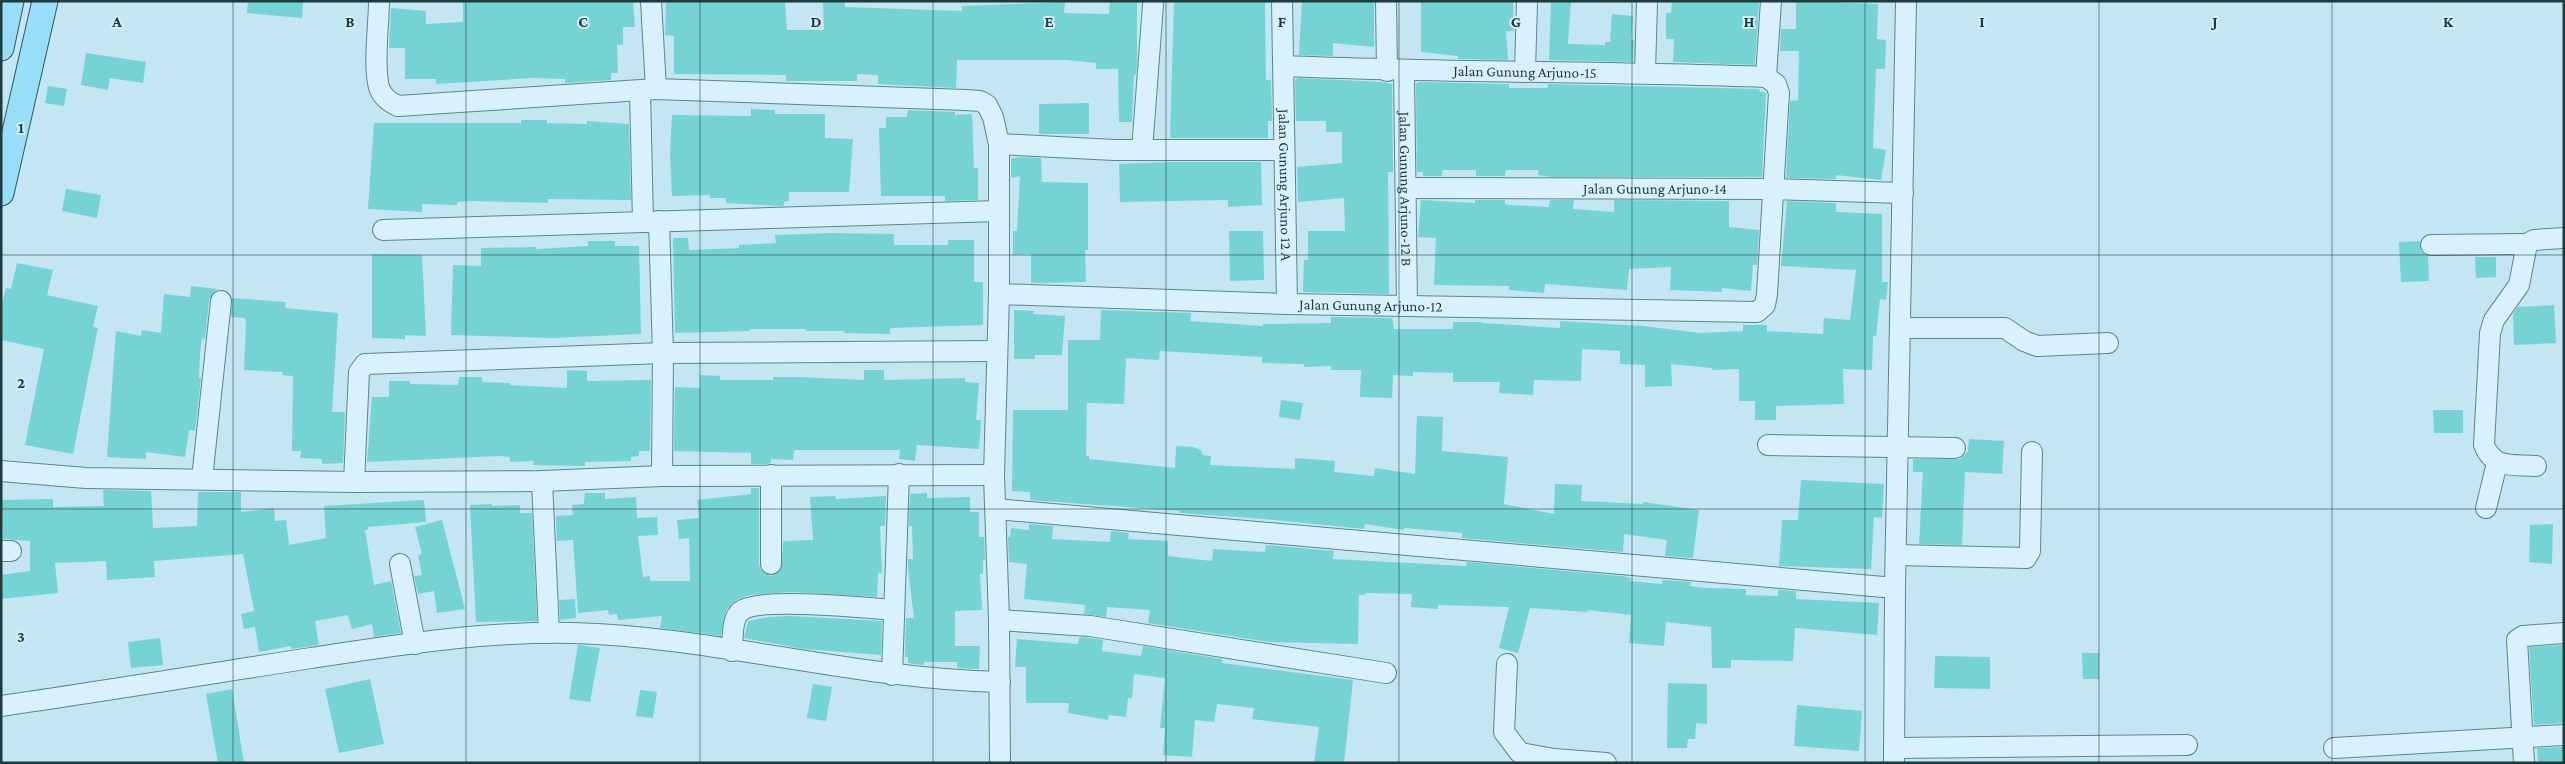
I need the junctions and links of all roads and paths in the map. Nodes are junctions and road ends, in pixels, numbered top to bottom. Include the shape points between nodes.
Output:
1 (11, 1) edge
2 (44, 1) edge
3 (380, 1) edge
4 (651, 1) edge
5 (1282, 1) edge
6 (1386, 1) edge
7 (1527, 1) edge
8 (1647, 1) edge
9 (1771, 1) edge
10 (1906, 1) edge
11 (1153, 4) dead end
12 (1, 48) edge
13 (1284, 66) junction
14 (1396, 71) junction
15 (1525, 72) junction
16 (1645, 73) junction
17 (1766, 77) junction
18 (648, 90) junction
19 (999, 144) junction
20 (1142, 150) junction
21 (1284, 150) junction
22 (1406, 188) junction
23 (2, 189) edge
24 (1773, 189) junction
25 (1902, 193) junction
26 (998, 211) junction
27 (651, 222) junction
28 (383, 230) dead end
29 (2564, 238) edge
30 (2528, 244) junction
31 (2431, 246) dead end
32 (999, 294) junction
33 (221, 301) dead end
34 (1287, 304) junction
35 (1407, 306) junction
36 (1900, 328) junction
37 (2108, 343) dead end
38 (996, 352) junction
39 (663, 353) junction
40 (1768, 445) dead end
41 (1898, 448) junction
42 (1955, 448) dead end
43 (2032, 452) dead end
44 (2497, 463) junction
45 (2536, 466) dead end
46 (1, 472) edge
47 (899, 474) junction
48 (771, 475) junction
49 (994, 475) junction
50 (662, 476) junction
51 (202, 479) junction
52 (542, 481) junction
53 (354, 482) junction
54 (2486, 508) dead end
55 (996, 509) junction
56 (1896, 555) junction
57 (400, 564) dead end
58 (771, 564) dead end
59 (1895, 588) junction
60 (894, 610) junction
61 (999, 620) junction
62 (549, 633) junction
63 (2564, 633) edge
64 (415, 644) junction
65 (732, 651) junction
66 (1507, 664) dead end
67 (1386, 673) dead end
68 (892, 675) junction
69 (1000, 682) junction
70 (1, 706) edge
71 (2564, 736) edge
72 (2521, 739) junction
73 (2187, 745) dead end
74 (2334, 748) dead end
75 (1894, 755) edge
76 (1000, 763) edge
77 (1606, 763) edge
78 (2524, 763) edge

1 - 12 main road
2 - 23 main road
3 - 18 street via 379,88 388,101 398,106
4 - 18 street
5 - 13 street, Jalan Gunung Arjuno 12 A
6 - 14 street, Jalan Gunung Arjuno-12 B
7 - 15 street
8 - 16 street
9 - 17 street
10 - 25 street
11 - 20 street
13 - 14 street, Jalan Gunung Arjuno-15
13 - 21 street, Jalan Gunung Arjuno 12 A
14 - 15 street, Jalan Gunung Arjuno-15
14 - 22 street, Jalan Gunung Arjuno-12 B
15 - 16 street, Jalan Gunung Arjuno-15
16 - 17 street, Jalan Gunung Arjuno-15
17 - 24 street via 1776,84 1779,93
18 - 19 street via 980,101 987,105 993,117
18 - 27 street
19 - 20 street
19 - 26 street
20 - 21 street
21 - 34 street, Jalan Gunung Arjuno 12 A
22 - 24 street, Jalan Gunung Arjuno-14
22 - 35 street, Jalan Gunung Arjuno-12 B
24 - 25 street, Jalan Gunung Arjuno-14
24 - 35 street, Jalan Gunung Arjuno-12 via 1765,305 1757,312
25 - 36 street
26 - 27 street
26 - 32 street
27 - 28 street
27 - 39 street
29 - 30 street via 2534,240
30 - 31 street
30 - 44 street via 2519,285 2494,320 2490,333 2484,445 2488,456
32 - 34 street, Jalan Gunung Arjuno-12
32 - 38 street
33 - 51 street
34 - 35 street, Jalan Gunung Arjuno-12
36 - 37 street via 2005,328 2037,346
36 - 41 street
38 - 39 street
38 - 49 street
39 - 50 street
39 - 53 street via 364,364 359,372
40 - 41 street
41 - 42 street
41 - 56 street
43 - 56 street via 2030,551 2026,558
44 - 45 street
44 - 54 street
46 - 51 street via 86,478
47 - 48 street
47 - 49 street
47 - 60 street
48 - 50 street
48 - 58 street
49 - 55 street
50 - 52 street
51 - 53 street
52 - 53 street
52 - 62 street
55 - 59 street
55 - 61 street
56 - 59 street
57 - 64 street
59 - 75 street
60 - 65 street via 809,605 752,606 740,611 735,621
60 - 68 street
61 - 67 street via 1090,626
61 - 69 street
62 - 64 street
62 - 65 street via 613,636
63 - 72 street via 2524,636 2517,640
64 - 70 street
65 - 68 street
66 - 77 street via 1504,732 1520,753 1554,760
68 - 69 street
69 - 76 street
71 - 72 street
72 - 74 street
72 - 78 street
73 - 75 street

